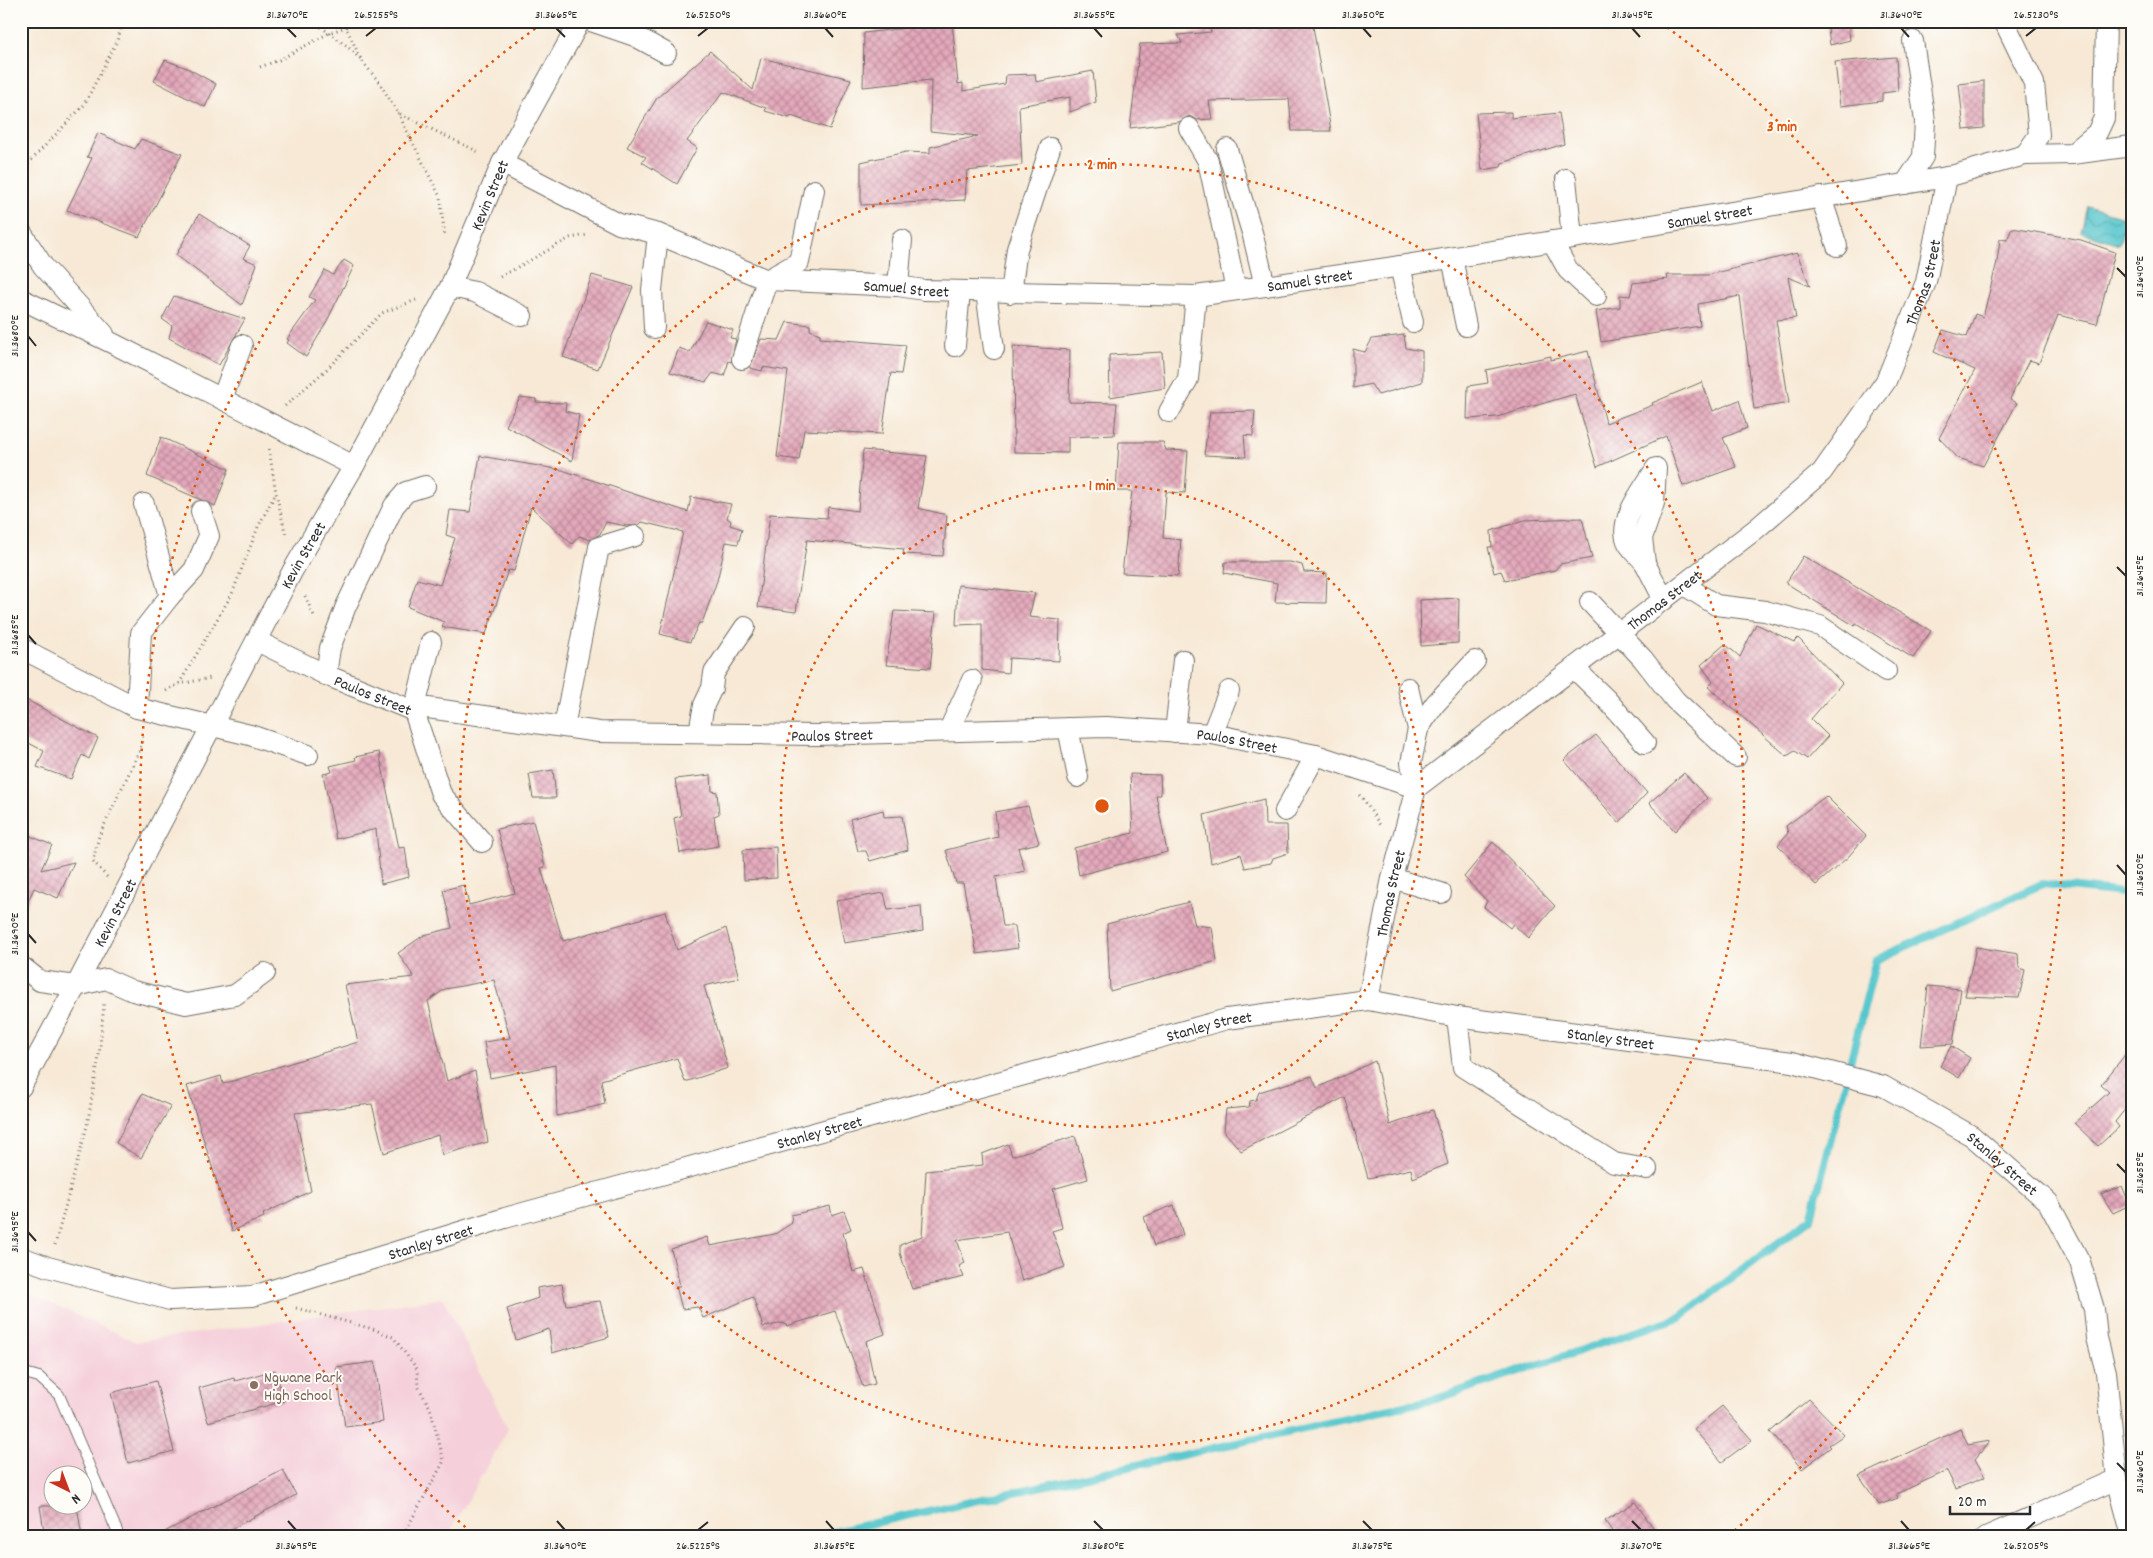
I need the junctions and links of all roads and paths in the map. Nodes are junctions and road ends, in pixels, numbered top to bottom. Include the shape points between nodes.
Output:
1 (123, 21) edge
2 (313, 21) edge
3 (343, 21) edge
4 (362, 21) edge
5 (580, 21) edge
6 (591, 21) edge
7 (2004, 21) edge
8 (2106, 21) edge
9 (346, 27) junction
10 (329, 33) junction
11 (1913, 41) dead end
12 (666, 54) dead end
13 (362, 61) junction
14 (260, 67) dead end
15 (21, 98) edge
16 (398, 113) junction
17 (21, 118) edge
18 (1189, 128) dead end
19 (2132, 146) edge
20 (1050, 148) dead end
21 (1227, 150) dead end
22 (2072, 154) junction
23 (2025, 155) junction
24 (502, 163) junction
25 (21, 172) edge
26 (1947, 177) junction
27 (1566, 179) dead end
28 (1905, 184) junction
29 (814, 190) dead end
30 (1821, 197) junction
31 (619, 224) junction
32 (21, 232) edge
33 (658, 234) junction
34 (1572, 238) junction
35 (902, 240) dead end
36 (445, 242) dead end
37 (1552, 242) junction
38 (1837, 246) dead end
39 (1452, 258) junction
40 (1400, 266) junction
41 (767, 280) junction
42 (898, 286) junction
43 (1265, 286) junction
44 (450, 287) junction
45 (1236, 290) junction
46 (960, 291) junction
47 (475, 292) junction
48 (986, 292) junction
49 (1011, 293) junction
50 (1196, 296) junction
51 (1596, 296) dead end
52 (21, 299) edge
53 (522, 316) dead end
54 (1413, 322) dead end
55 (1466, 326) dead end
56 (654, 328) dead end
57 (112, 342) junction
58 (242, 346) dead end
59 (955, 346) dead end
60 (994, 349) dead end
61 (742, 358) dead end
62 (222, 400) junction
63 (1169, 412) dead end
64 (265, 421) junction
65 (354, 466) junction
66 (425, 486) dead end
67 (276, 493) dead end
68 (144, 504) dead end
69 (201, 511) dead end
70 (635, 536) dead end
71 (1645, 563) dead end
72 (1684, 585) junction
73 (170, 596) junction
74 (1664, 600) junction
75 (1590, 602) dead end
76 (745, 627) dead end
77 (1619, 634) junction
78 (257, 641) junction
79 (431, 642) dead end
80 (21, 648) edge
81 (1183, 660) dead end
82 (1475, 661) dead end
83 (1575, 669) junction
84 (1886, 671) dead end
85 (326, 675) junction
86 (972, 680) dead end
87 (1408, 688) dead end
88 (1230, 690) dead end
89 (137, 708) junction
90 (414, 711) junction
91 (213, 725) junction
92 (564, 727) junction
93 (1068, 728) junction
94 (1418, 729) junction
95 (949, 730) junction
96 (699, 732) junction
97 (1175, 732) junction
98 (1212, 734) junction
99 (1646, 743) dead end
100 (308, 755) dead end
101 (1316, 755) junction
102 (1736, 758) dead end
103 (1078, 777) dead end
104 (1416, 788) junction
105 (1353, 789) dead end
106 (1285, 811) dead end
107 (1403, 838) junction
108 (482, 842) dead end
109 (1392, 878) junction
110 (1440, 893) dead end
111 (122, 896) junction
112 (21, 966) edge
113 (265, 973) dead end
114 (106, 979) junction
115 (76, 986) junction
116 (1368, 1000) junction
117 (1457, 1017) junction
118 (21, 1087) edge
119 (1647, 1169) dead end
120 (21, 1257) edge
121 (48, 1267) junction
122 (290, 1306) dead end
123 (21, 1372) edge
124 (2117, 1480) junction
125 (118, 1531) dead end
126 (2132, 1536) edge
127 (402, 1537) edge
128 (1986, 1537) edge

1 - 25 path via 117,41 84,105
2 - 10 path
3 - 9 path
4 - 9 path
5 - 24 street, Kevin Street
6 - 12 street via 635,36
7 - 23 street via 2034,83 2039,135
8 - 22 street via 2104,118 2097,134
9 - 10 path
9 - 13 path
10 - 13 path
10 - 14 path
11 - 28 street via 1925,121 1923,157
13 - 16 path via 380,82
15 - 17 path via 24,100
16 - 24 path
16 - 36 path via 440,197
18 - 45 street via 1208,161
19 - 22 street, Samuel Street
20 - 49 street via 1018,249
21 - 43 street
22 - 23 street, Samuel Street
23 - 26 street, Samuel Street
24 - 31 street, Samuel Street
24 - 44 street, Kevin Street
26 - 28 street, Samuel Street
26 - 72 street, Thomas Street via 1926,282 1886,381 1822,472
27 - 34 street
28 - 30 street, Samuel Street
29 - 41 street via 799,262
30 - 34 street, Samuel Street
30 - 38 street
31 - 33 street, Samuel Street
31 - 47 path via 607,231 570,238
32 - 57 street via 43,266
33 - 41 street, Samuel Street
33 - 56 street via 652,290
34 - 37 street, Samuel Street
35 - 42 street
37 - 39 street, Samuel Street
37 - 51 street via 1568,270
39 - 40 street, Samuel Street
39 - 55 street
40 - 43 street, Samuel Street
40 - 54 street
41 - 42 street, Samuel Street
41 - 61 street
42 - 46 street, Samuel Street
43 - 45 street, Samuel Street
44 - 47 street
44 - 64 path via 382,313 302,393
44 - 65 street, Kevin Street
45 - 50 street, Samuel Street
46 - 48 street, Samuel Street
46 - 59 street
47 - 53 street
48 - 49 street, Samuel Street
48 - 60 street
49 - 50 street, Samuel Street
50 - 63 street via 1188,379
52 - 57 street
57 - 62 street
58 - 62 street
62 - 64 street
64 - 65 street
65 - 78 street, Kevin Street via 293,570
66 - 85 street via 406,492 394,506 346,606 330,648
67 - 89 path via 258,527 232,594 179,684
68 - 73 street
69 - 73 street via 209,536 194,570
70 - 92 street via 599,548
71 - 74 street
72 - 74 street, Thomas Street
72 - 84 street via 1716,605 1765,611 1820,626
73 - 89 street via 140,633
74 - 77 street, Thomas Street
75 - 77 street
76 - 96 street via 714,673
77 - 83 street, Thomas Street
77 - 102 street via 1675,700
78 - 85 street, Paulos Street
78 - 91 street, Kevin Street
79 - 90 street
80 - 89 street
81 - 97 street
82 - 94 street via 1435,704
83 - 99 street
83 - 104 street, Thomas Street
85 - 90 street, Paulos Street
86 - 95 street
87 - 94 street
88 - 98 street
89 - 91 street
89 - 111 path via 144,729 140,750 99,836 93,861
90 - 92 street, Paulos Street via 428,708
90 - 108 street via 441,794
91 - 100 street
91 - 111 street, Kevin Street
92 - 96 street, Paulos Street via 599,732
93 - 95 street, Paulos Street
93 - 97 street, Paulos Street
93 - 103 street
94 - 104 street via 1411,763
95 - 96 street, Paulos Street via 816,735
97 - 98 street, Paulos Street
98 - 101 street, Paulos Street
101 - 104 street, Paulos Street
101 - 106 street
104 - 107 street, Thomas Street
105 - 107 path via 1384,832
107 - 109 street, Thomas Street
109 - 110 street
109 - 116 street, Thomas Street
111 - 115 street, Kevin Street
112 - 115 street via 40,980
113 - 114 street via 235,995 186,1004 133,991
114 - 115 street
114 - 121 path via 99,1056 87,1126
115 - 118 street, Kevin Street
116 - 117 street, Stanley Street
116 - 121 street, Stanley Street via 1227,1019 505,1218 253,1296 170,1300
117 - 119 street via 1464,1068 1614,1163
117 - 124 street, Stanley Street via 1792,1062 1883,1086 1972,1136 2048,1202 2080,1262 2094,1309 2106,1372
120 - 121 street, Stanley Street
122 - 127 path via 374,1328 393,1337 417,1369 418,1386 430,1408 444,1461
123 - 125 lane via 39,1377 60,1396
124 - 126 street, Stanley Street
124 - 128 street

